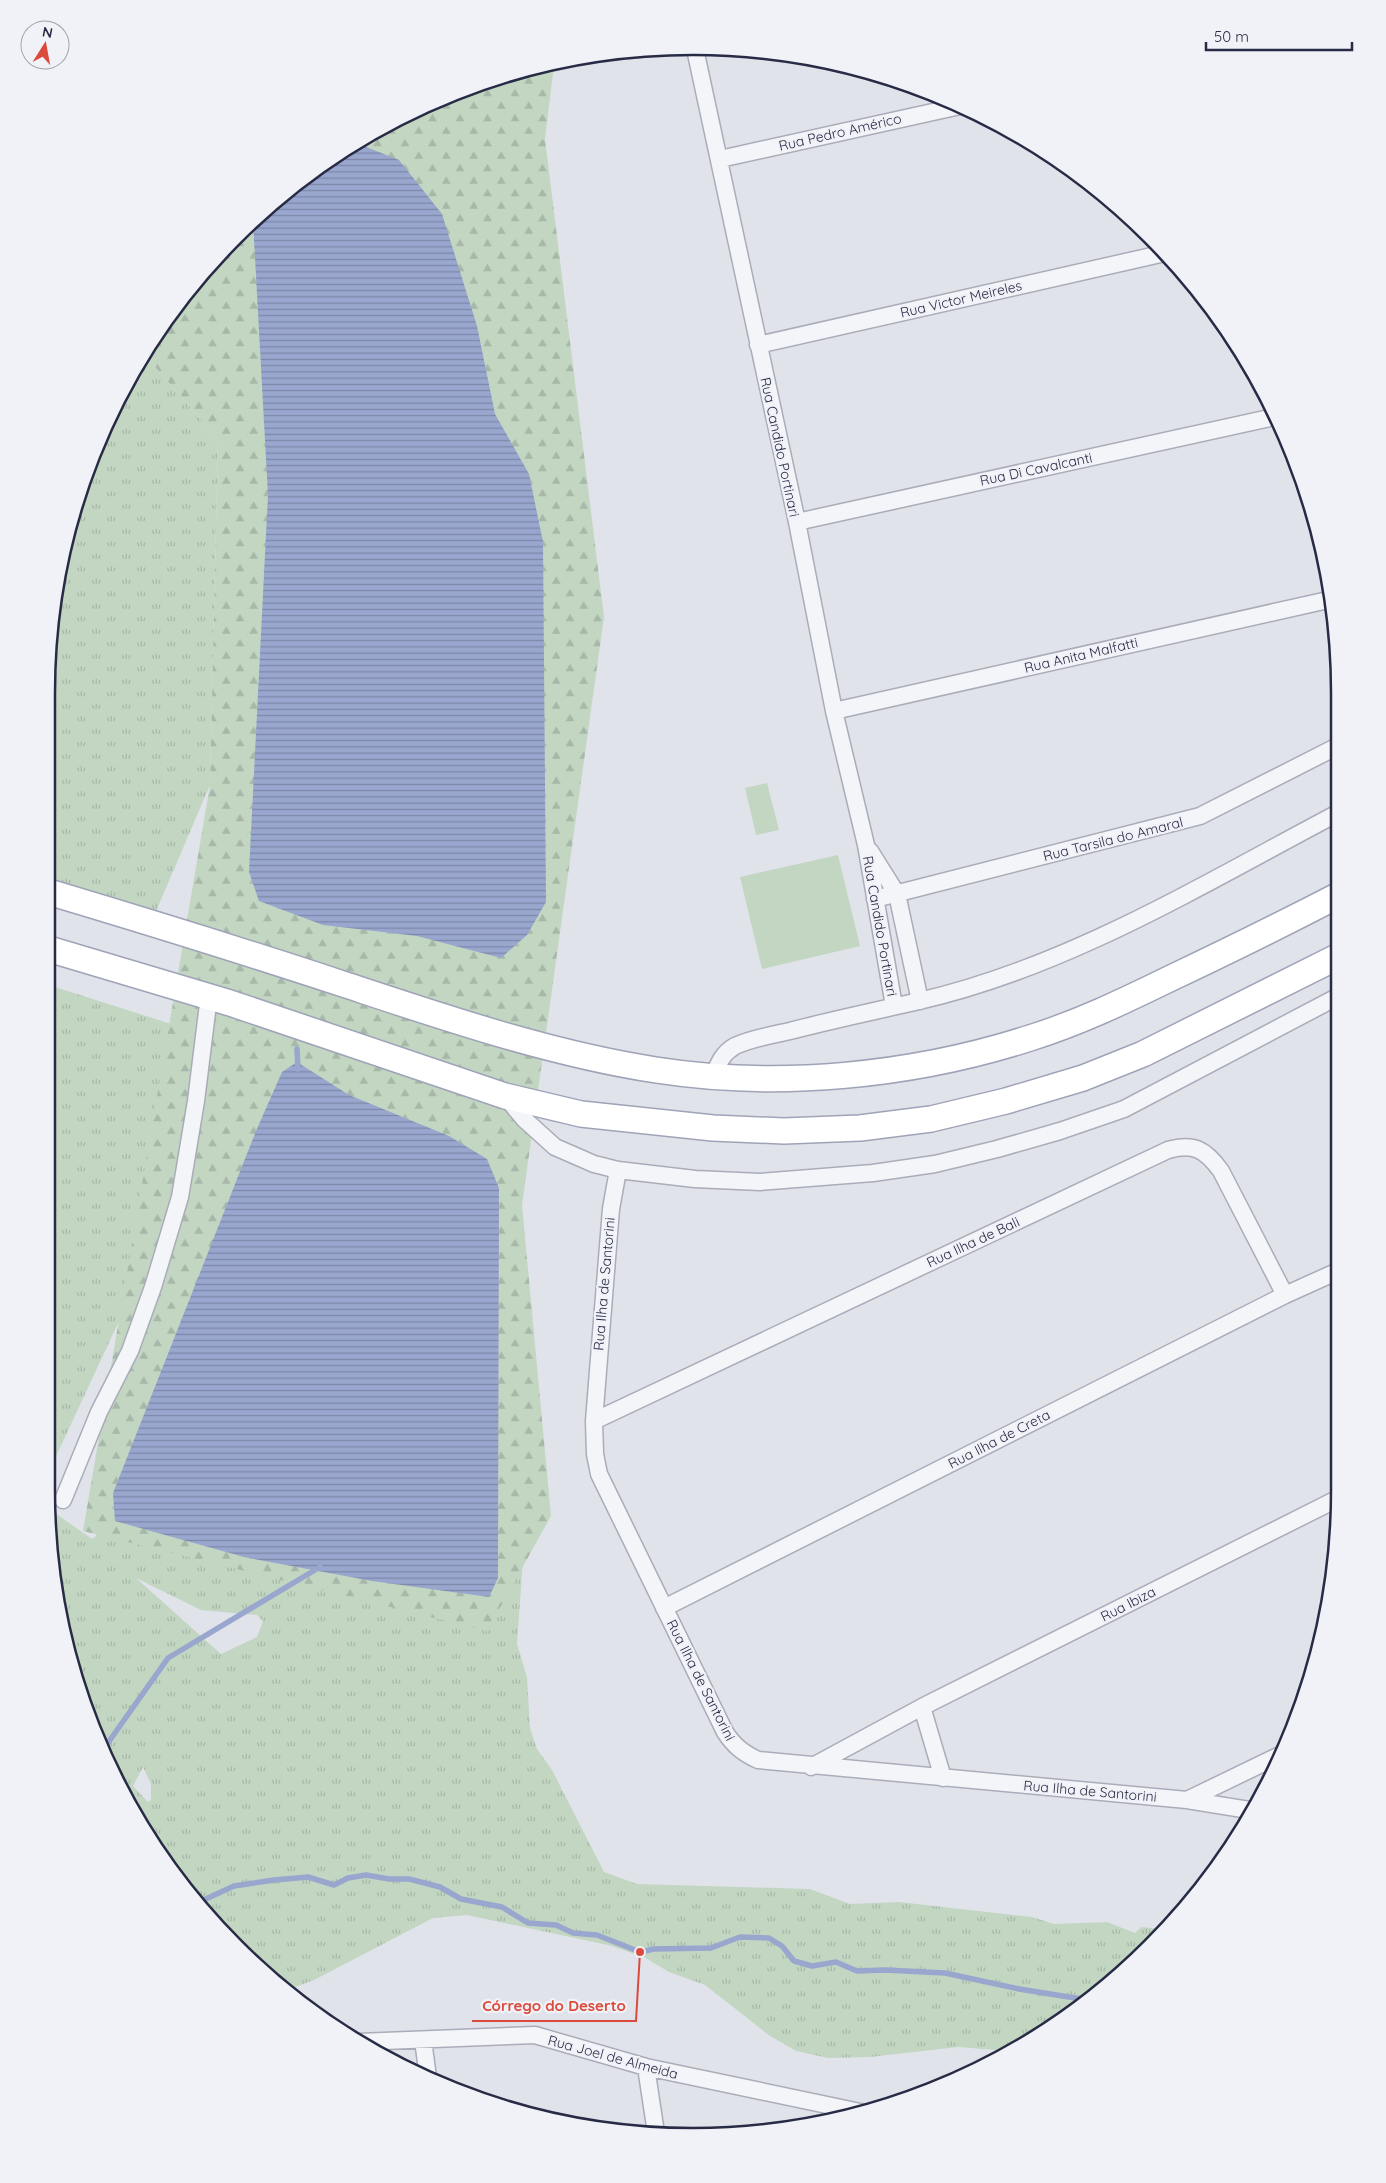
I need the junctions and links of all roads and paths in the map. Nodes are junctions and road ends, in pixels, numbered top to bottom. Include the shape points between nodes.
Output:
1 (696, 55) edge
2 (948, 109) edge
3 (720, 159) junction
4 (1157, 255) edge
5 (758, 346) junction
6 (1268, 417) edge
7 (797, 522) junction
8 (1324, 601) edge
9 (834, 711) junction
10 (1331, 750) edge
11 (1331, 817) edge
12 (866, 845) junction
13 (55, 894) edge
14 (897, 894) junction
15 (875, 899) junction
16 (1331, 899) edge
17 (55, 951) edge
18 (1331, 960) edge
19 (209, 996) junction
20 (1331, 1000) edge
21 (920, 1001) junction
22 (894, 1006) junction
23 (714, 1076) junction
24 (505, 1096) junction
25 (618, 1170) junction
26 (1331, 1274) edge
27 (1285, 1295) junction
28 (594, 1421) junction
29 (63, 1500) dead end
30 (1331, 1502) edge
31 (664, 1608) junction
32 (922, 1707) junction
33 (1271, 1760) edge
34 (811, 1767) junction
35 (943, 1778) junction
36 (1187, 1800) junction
37 (1246, 1809) edge
38 (423, 2040) junction
39 (372, 2042) edge
40 (646, 2067) junction
41 (427, 2069) edge
42 (845, 2109) edge
43 (655, 2127) edge

1 - 3 street, Rua Candido Portinari
2 - 3 street, Rua Pedro Américo
3 - 5 street, Rua Candido Portinari
4 - 5 street, Rua Victor Meireles
5 - 7 street, Rua Candido Portinari
6 - 7 street, Rua Di Cavalcanti
7 - 9 street, Rua Candido Portinari
8 - 9 street, Rua Anita Malfatti
9 - 12 street, Rua Candido Portinari
10 - 14 street, Rua Tarsila do Amaral via 1200,816
11 - 21 street via 1124,925 1038,964 967,990
12 - 14 street, Rua Candido Portinari
12 - 15 street, Rua Candido Portinari
13 - 23 main road via 533,1042 656,1070
14 - 15 street, Rua Tarsila do Amaral
14 - 21 street, Rua Candido Portinari
15 - 22 street, Rua Candido Portinari
16 - 23 main road via 1096,1014 1031,1038 905,1069 840,1076
17 - 19 main road
18 - 24 main road via 1143,1054 1049,1088 931,1119 860,1128 784,1131 713,1128 581,1114
19 - 24 main road
19 - 29 street via 180,1197 130,1350 99,1412
20 - 25 street via 1124,1109 1060,1131 944,1162 873,1173 760,1182
21 - 22 street
22 - 23 street via 734,1047 720,1059
24 - 25 street via 524,1119 555,1147 594,1164
25 - 28 street, Rua Ilha de Santorini via 611,1209
26 - 27 street, Rua Ilha de Creta
27 - 28 street, Rua Ilha de Bali via 1210,1155 1192,1147 1180,1147
27 - 31 street, Rua Ilha de Creta
28 - 31 street, Rua Ilha de Santorini via 599,1474
30 - 32 street, Rua Ibiza
31 - 34 street, Rua Ilha de Santorini via 732,1743 742,1753 758,1760
32 - 34 street, Rua Ibiza
32 - 35 street
33 - 36 street
34 - 35 street, Rua Ilha de Santorini
35 - 36 street, Rua Ilha de Santorini
36 - 37 street, Rua Ilha de Santorini
38 - 39 street, Rua Joel de Almeida
38 - 40 street, Rua Joel de Almeida via 535,2035
38 - 41 street
40 - 42 street, Rua Joel de Almeida
40 - 43 street

